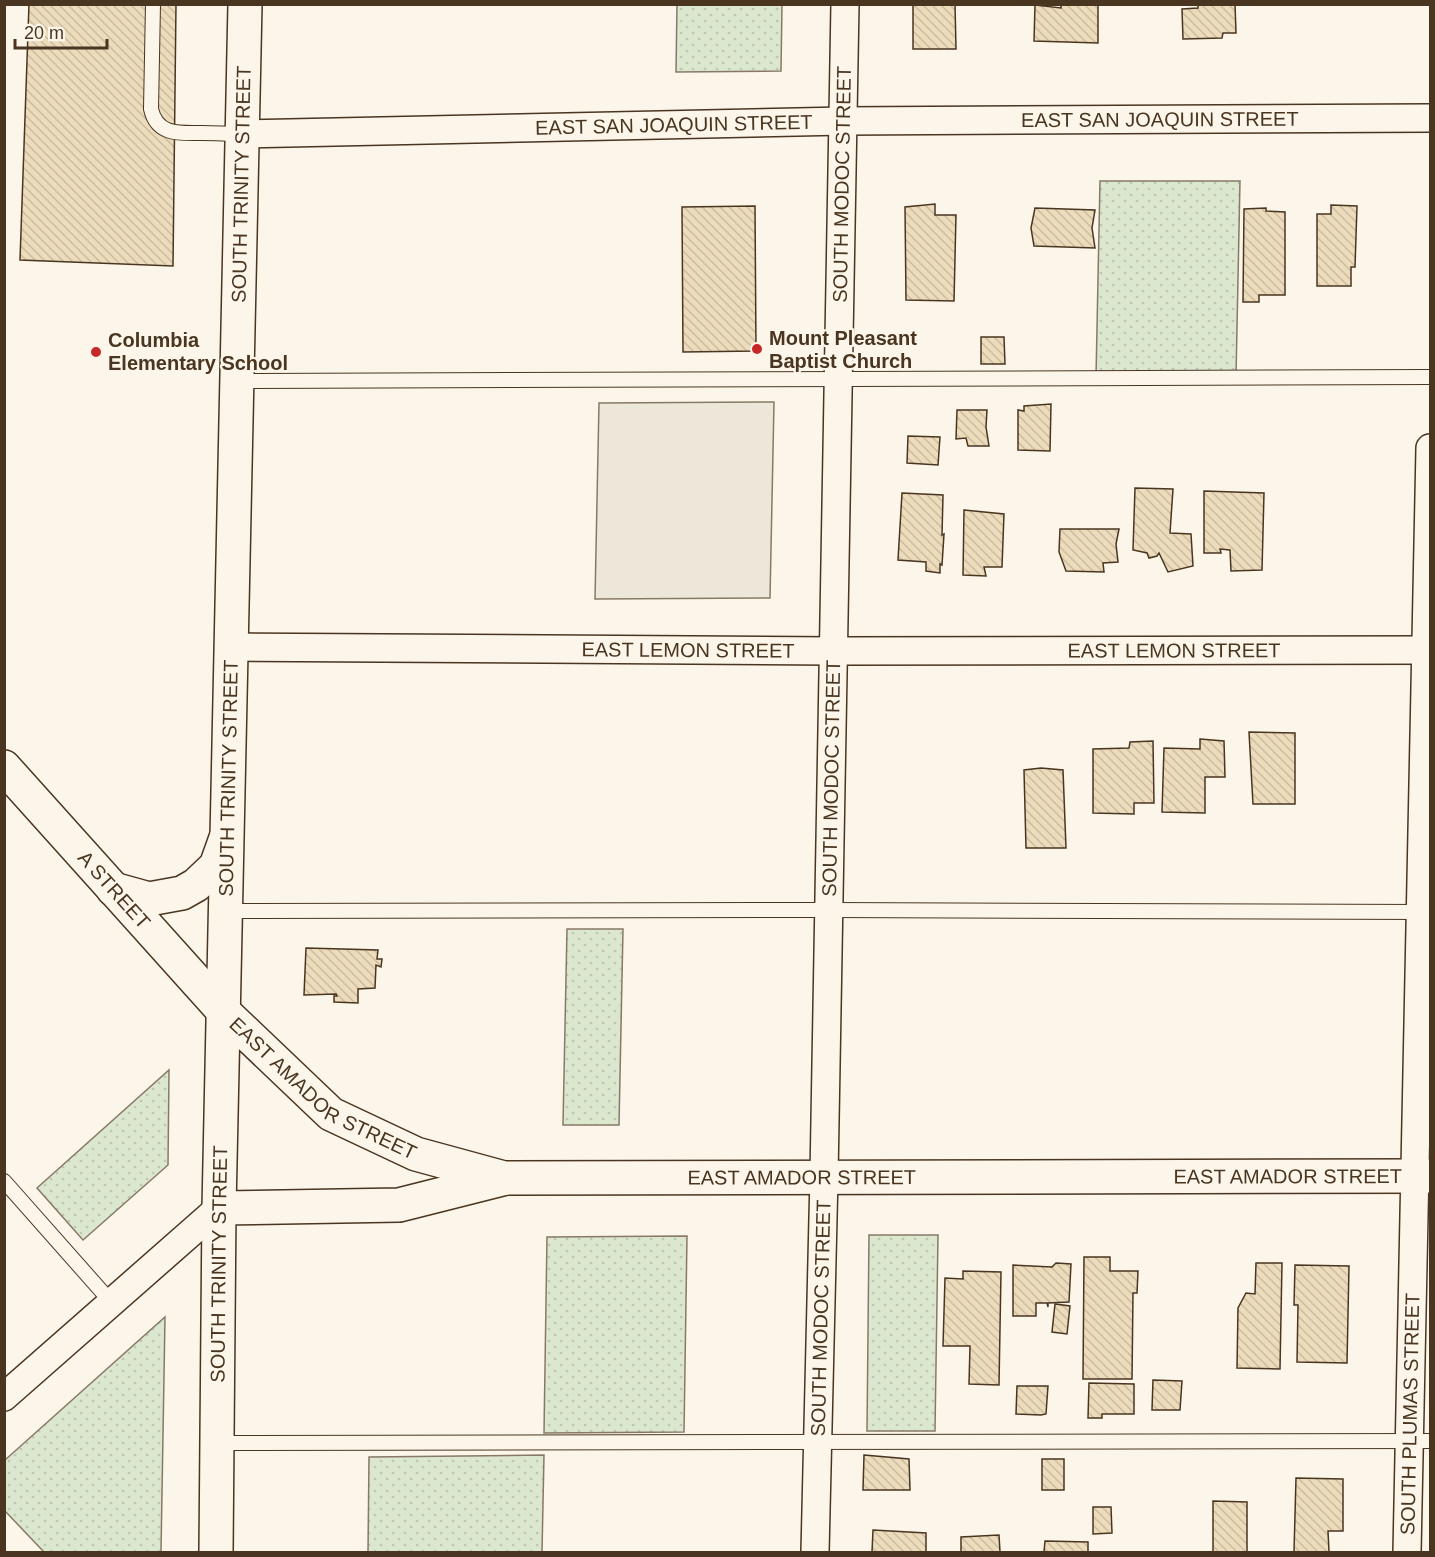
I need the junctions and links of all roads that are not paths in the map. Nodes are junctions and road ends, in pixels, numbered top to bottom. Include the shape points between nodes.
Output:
1 (153, 4) edge
2 (245, 4) edge
3 (845, 4) edge
4 (1431, 118) edge
5 (844, 121) junction
6 (242, 134) junction
7 (1431, 377) edge
8 (839, 379) junction
9 (237, 381) junction
10 (1431, 448) edge
11 (232, 647) junction
12 (1429, 650) edge
13 (834, 651) junction
14 (4, 767) edge
15 (229, 831) junction
16 (113, 889) junction
17 (829, 910) junction
18 (227, 911) junction
19 (1426, 912) edge
20 (225, 1013) junction
21 (824, 1176) junction
22 (1423, 1176) edge
23 (504, 1178) junction
24 (4, 1181) edge
25 (219, 1208) junction
26 (111, 1303) junction
27 (4, 1397) edge
28 (1420, 1441) edge
29 (818, 1442) junction
30 (217, 1443) junction
31 (216, 1552) edge
32 (815, 1552) edge
33 (1407, 1552) edge

1 - 6 lane via 154,120 176,133
2 - 6 main road, SOUTH TRINITY STREET
3 - 5 street, SOUTH MODOC STREET
4 - 5 street, EAST SAN JOAQUIN STREET
5 - 6 street, EAST SAN JOAQUIN STREET
5 - 8 street, SOUTH MODOC STREET
6 - 9 main road, SOUTH TRINITY STREET
7 - 8 lane
8 - 9 lane
8 - 13 street, SOUTH MODOC STREET
9 - 11 main road, SOUTH TRINITY STREET
10 - 12 street, SOUTH PLUMAS STREET
11 - 13 street, EAST LEMON STREET
11 - 15 main road, SOUTH TRINITY STREET
12 - 13 street, EAST LEMON STREET
12 - 19 street, SOUTH PLUMAS STREET
13 - 17 street, SOUTH MODOC STREET
14 - 16 main road, A STREET
15 - 16 main road via 216,866 182,893 149,898
15 - 18 main road, SOUTH TRINITY STREET
16 - 20 main road, A STREET
17 - 18 lane
17 - 19 lane
17 - 21 street, SOUTH MODOC STREET
18 - 20 main road, SOUTH TRINITY STREET
19 - 22 street, SOUTH PLUMAS STREET
20 - 23 main road, EAST AMADOR STREET via 331,1114 416,1154
20 - 25 main road, SOUTH TRINITY STREET
21 - 22 main road, EAST AMADOR STREET
21 - 23 main road, EAST AMADOR STREET
21 - 29 street, SOUTH MODOC STREET
22 - 28 street, SOUTH PLUMAS STREET
23 - 25 main road via 399,1205
24 - 26 lane
25 - 26 street
25 - 30 main road, SOUTH TRINITY STREET
26 - 27 street
28 - 29 lane
28 - 33 street, SOUTH PLUMAS STREET
29 - 30 lane
29 - 32 street, SOUTH MODOC STREET
30 - 31 main road, SOUTH TRINITY STREET

